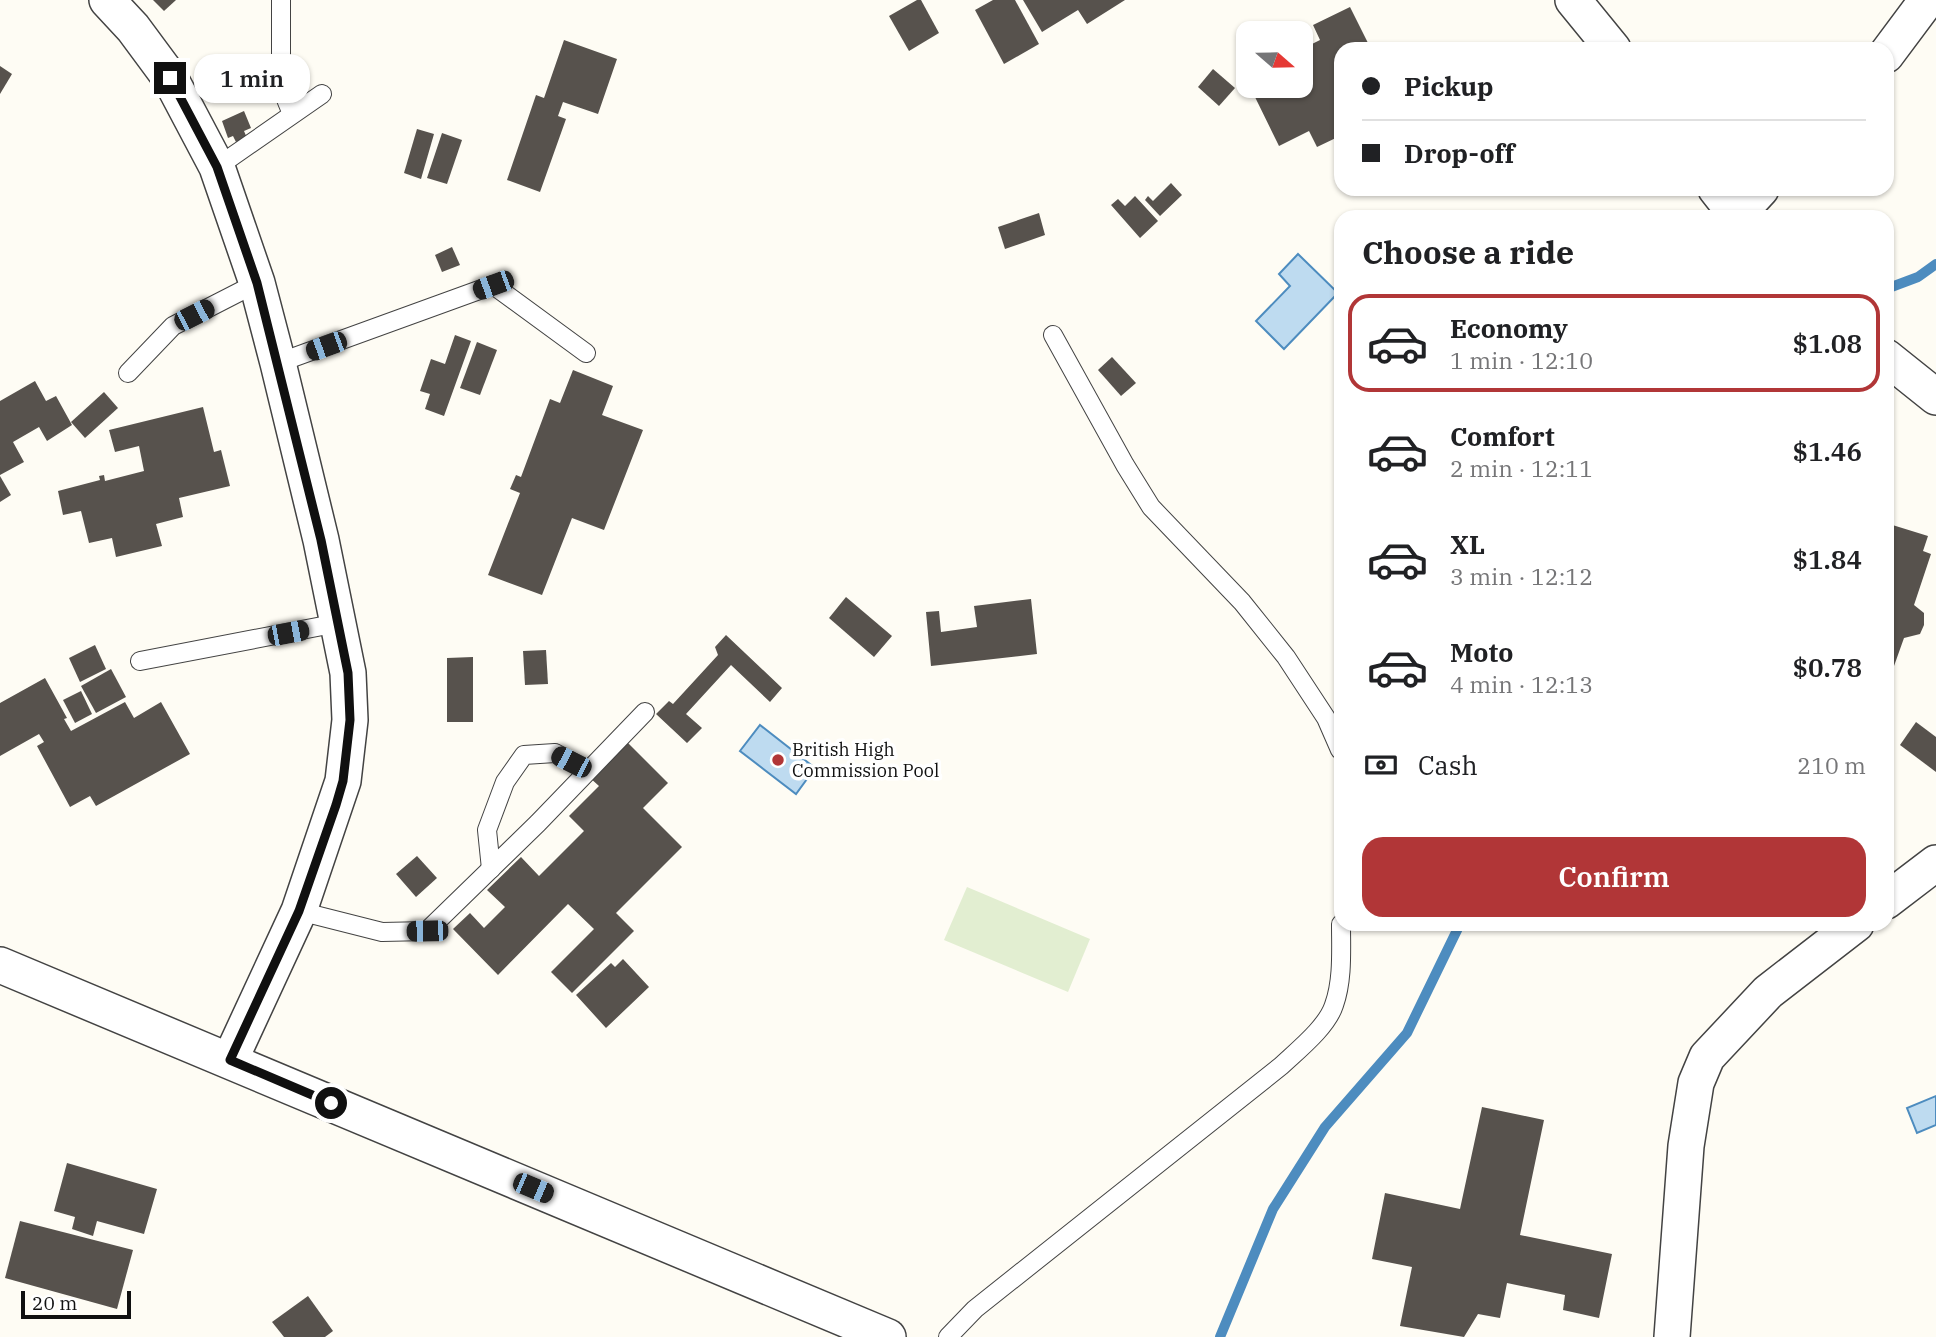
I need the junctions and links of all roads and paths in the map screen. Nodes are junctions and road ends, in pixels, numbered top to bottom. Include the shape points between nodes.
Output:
1 (107, 0) edge
2 (281, 0) edge
3 (1573, 0) edge
4 (1927, 0) edge
5 (1607, 42) edge
6 (1894, 44) edge
7 (322, 94) dead end
8 (292, 114) junction
9 (217, 167) junction
10 (1749, 196) edge
11 (1730, 207) edge
12 (257, 283) junction
13 (1053, 335) dead end
14 (586, 354) dead end
15 (1894, 362) edge
16 (278, 363) junction
17 (128, 373) dead end
18 (1933, 389) edge
19 (338, 623) junction
20 (140, 661) dead end
21 (645, 712) dead end
22 (1334, 736) edge
23 (587, 770) junction
24 (1936, 863) edge
25 (491, 869) junction
26 (1894, 895) edge
27 (299, 911) junction
28 (1341, 931) edge
29 (1847, 931) edge
30 (0, 965) edge
31 (230, 1060) junction
32 (888, 1337) edge
33 (948, 1337) edge
34 (1672, 1337) edge

1 - 9 street via 170,78
2 - 8 lane via 281,87
3 - 5 street
4 - 6 street
7 - 8 lane
8 - 9 lane
9 - 12 street
10 - 11 street
12 - 16 street
12 - 17 lane via 173,326
13 - 22 lane via 1151,506 1242,602 1286,657
14 - 16 lane via 493,285
15 - 18 street
16 - 19 street
19 - 20 lane
19 - 27 street via 348,673 350,720 343,781
21 - 23 lane
23 - 25 lane
23 - 25 lane via 555,754 524,755 505,782 487,830
24 - 26 street
25 - 27 lane via 427,931 382,932
27 - 31 street
28 - 33 lane via 1334,1006 1313,1035 1281,1066 975,1309
29 - 34 street via 1768,992 1707,1057 1696,1083 1686,1146
30 - 31 street
31 - 32 street

